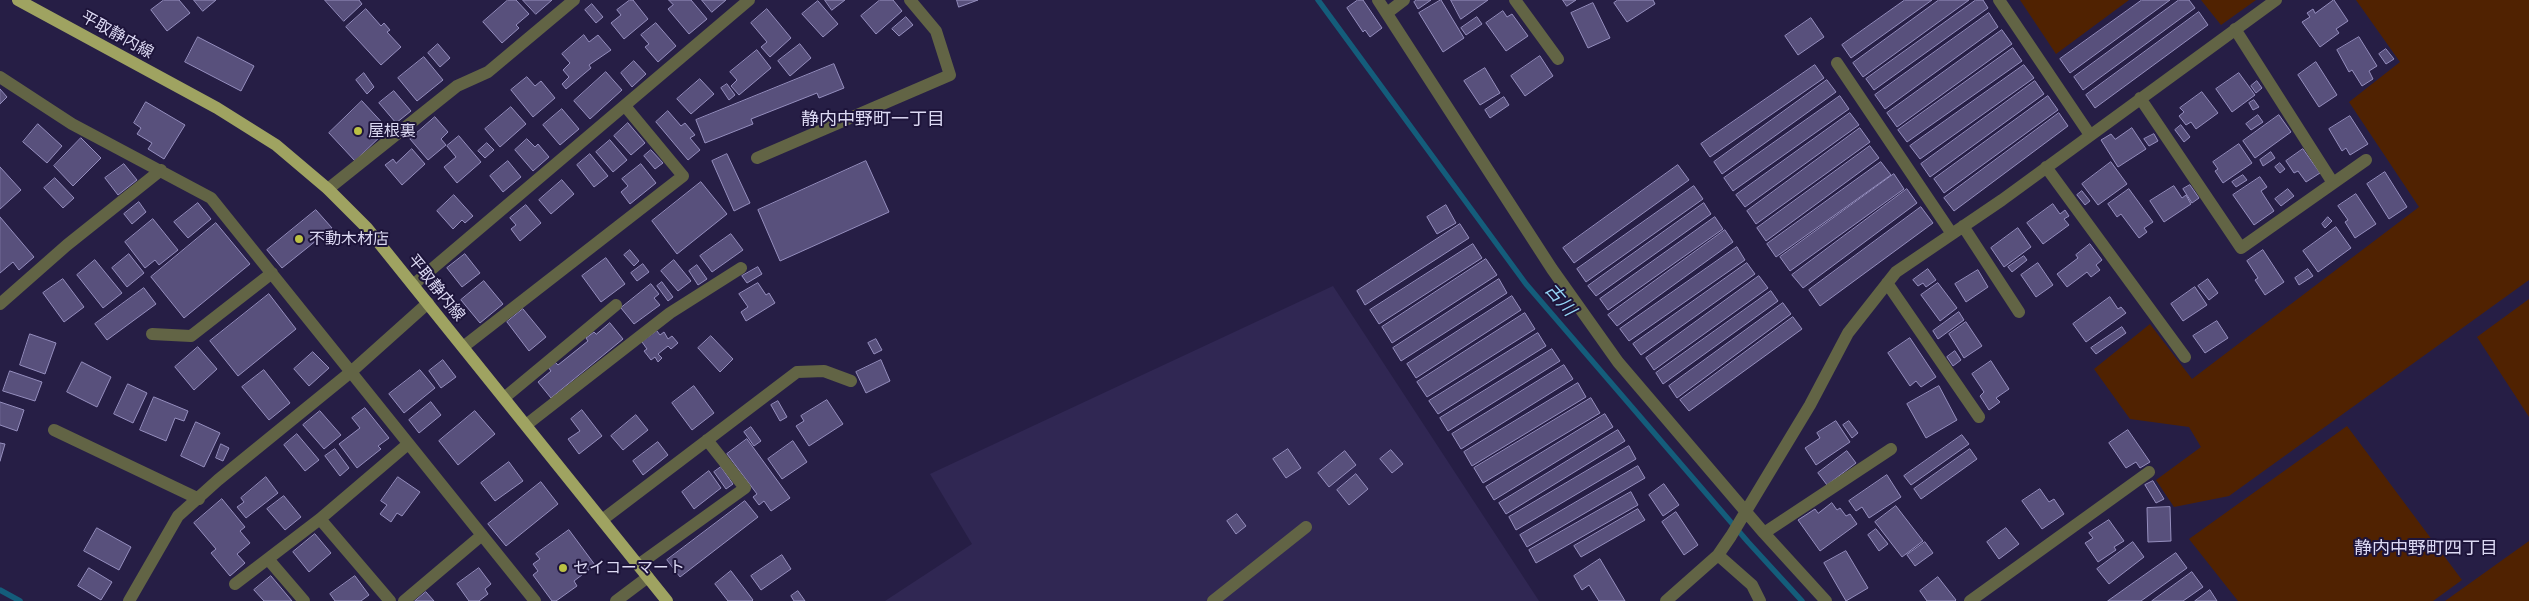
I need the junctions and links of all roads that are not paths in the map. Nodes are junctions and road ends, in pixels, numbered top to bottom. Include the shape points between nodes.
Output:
1 (18, 0) edge
2 (574, 0) edge
3 (749, 0) edge
4 (910, 0) edge
5 (1378, 0) edge
6 (1404, 0) edge
7 (1515, 0) edge
8 (1999, 0) edge
9 (2276, 0) edge
10 (1387, 14) junction
11 (2235, 29) junction
12 (1558, 60) dead end
13 (1837, 63) dead end
14 (0, 76) edge
15 (2140, 98) junction
16 (625, 106) junction
17 (2090, 135) junction
18 (757, 158) dead end
19 (2366, 160) dead end
20 (2046, 167) junction
21 (161, 170) junction
22 (2333, 183) junction
23 (328, 189) junction
24 (1963, 226) junction
25 (1952, 234) junction
26 (741, 268) dead end
27 (272, 273) junction
28 (1887, 283) junction
29 (413, 286) junction
30 (0, 304) edge
31 (428, 304) junction
32 (616, 305) dead end
33 (2019, 312) dead end
34 (152, 334) dead end
35 (463, 346) junction
36 (2184, 357) dead end
37 (352, 371) junction
38 (851, 381) dead end
39 (504, 398) junction
40 (1979, 417) dead end
41 (526, 425) junction
42 (54, 430) dead end
43 (707, 440) junction
44 (408, 444) junction
45 (1891, 450) dead end
46 (2150, 472) dead end
47 (199, 499) junction
48 (1747, 512) junction
49 (320, 519) junction
50 (602, 520) junction
51 (1306, 527) dead end
52 (1764, 532) junction
53 (482, 536) junction
54 (1718, 555) junction
55 (268, 559) junction
56 (638, 565) junction
57 (648, 577) junction
58 (235, 584) dead end
59 (129, 601) edge
60 (304, 601) edge
61 (390, 601) edge
62 (404, 601) edge
63 (535, 601) edge
64 (616, 601) edge
65 (667, 601) edge
66 (1213, 601) edge
67 (1666, 601) edge
68 (1760, 601) edge
69 (1826, 601) edge
70 (1970, 601) edge

1 - 23 main road, 平取静内線 via 217,108 276,145
2 - 23 street via 488,72 457,86
3 - 16 street
4 - 18 street via 936,31 950,75
5 - 10 street
6 - 10 street
7 - 12 street
8 - 17 street
9 - 11 street
10 - 48 street via 1552,269 1618,362
11 - 15 street
11 - 22 street
13 - 25 street
14 - 21 street via 72,124
15 - 17 street
15 - 22 street via 2241,248
16 - 29 street
16 - 35 street via 684,176
17 - 20 street
19 - 22 street
20 - 24 street
20 - 36 street
21 - 27 street via 212,198
21 - 30 street
23 - 29 main road, 平取静内線 via 367,228
24 - 25 street
24 - 33 street
25 - 28 street via 1896,272
26 - 41 street via 670,313
27 - 34 street via 191,336
27 - 37 street
28 - 40 street
28 - 48 street via 1848,333
29 - 31 main road, 平取静内線
31 - 35 main road, 平取静内線
31 - 37 street
32 - 39 street
35 - 39 main road, 平取静内線
37 - 44 street
37 - 47 street
38 - 43 street via 824,372 797,372
39 - 41 main road, 平取静内線
41 - 50 main road, 平取静内線
42 - 47 street
43 - 50 street
43 - 56 street via 745,488
44 - 49 street
44 - 53 street
45 - 52 street
46 - 70 street
47 - 59 street via 178,516
48 - 52 street
48 - 54 street
49 - 55 street
49 - 61 street
50 - 56 main road, 平取静内線
51 - 66 street
52 - 69 street
53 - 62 street
53 - 63 street
54 - 67 street
54 - 68 street via 1752,585
55 - 58 street
55 - 60 street
56 - 57 main road, 平取静内線
57 - 64 street
57 - 65 main road, 平取静内線

